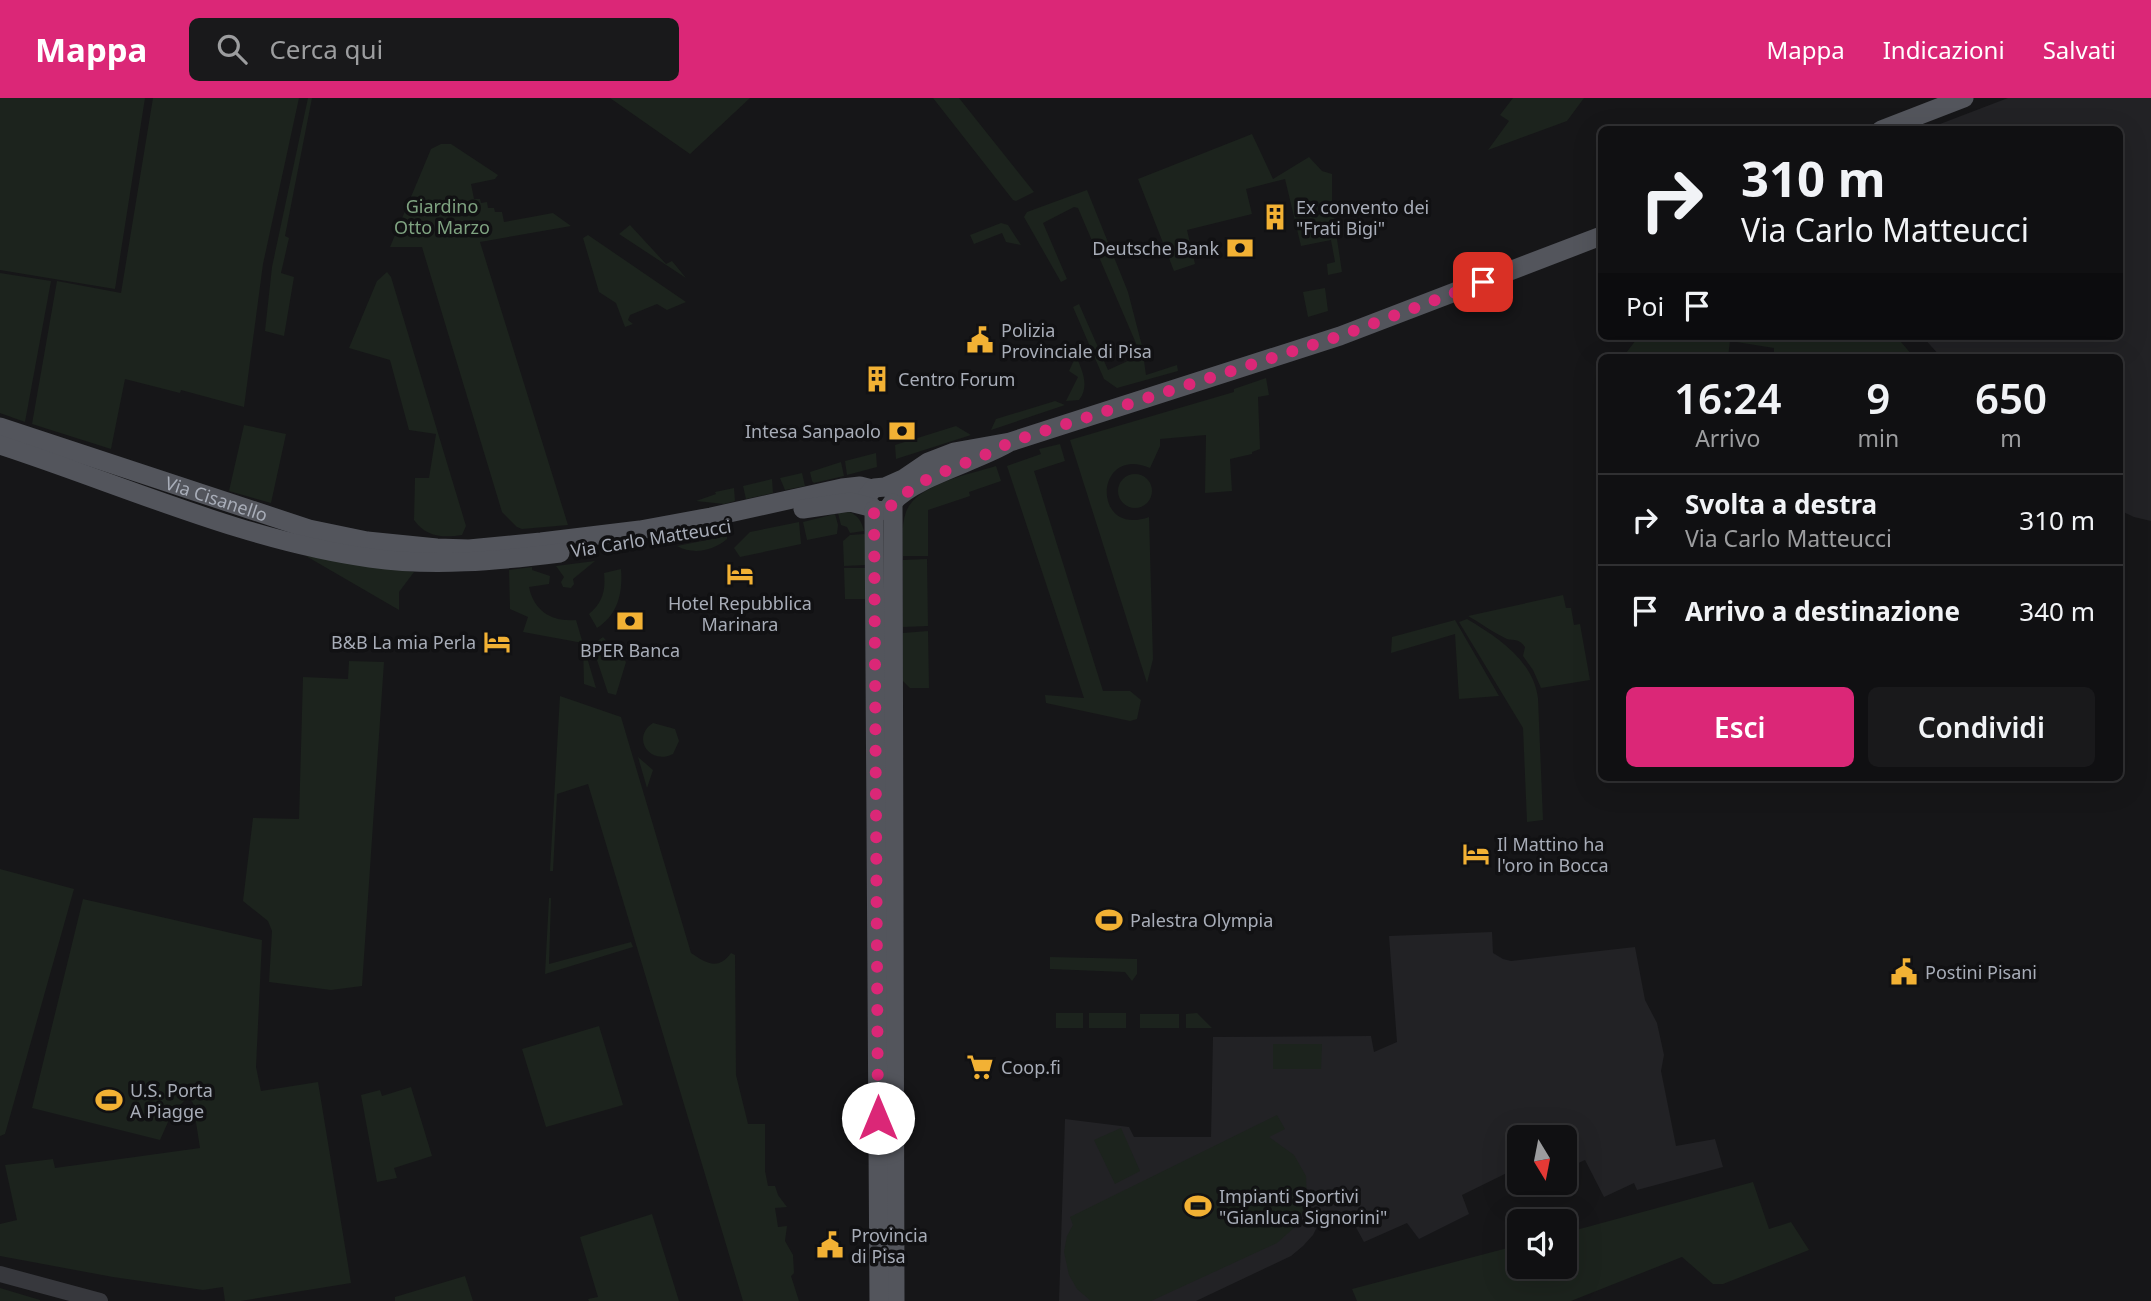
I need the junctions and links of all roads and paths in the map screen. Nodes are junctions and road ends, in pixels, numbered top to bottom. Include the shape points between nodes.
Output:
1 (1964, 98) edge
2 (1891, 126) edge
3 (1598, 237) edge
4 (0, 427) edge
5 (0, 445) edge
6 (881, 500) junction
7 (433, 555) junction
8 (0, 1274) edge
9 (100, 1301) edge
10 (879, 1301) edge
11 (895, 1301) edge

1 - 2 main road
3 - 6 main road via 1340,336 1010,442 941,457 903,479
4 - 7 main road, Via Cisanello via 309,529
5 - 7 main road, Via Cisanello via 303,545 369,558
6 - 7 main road, Via Carlo Matteucci via 833,504 619,546 515,559 457,563
6 - 10 main road
6 - 11 main road
8 - 9 street

